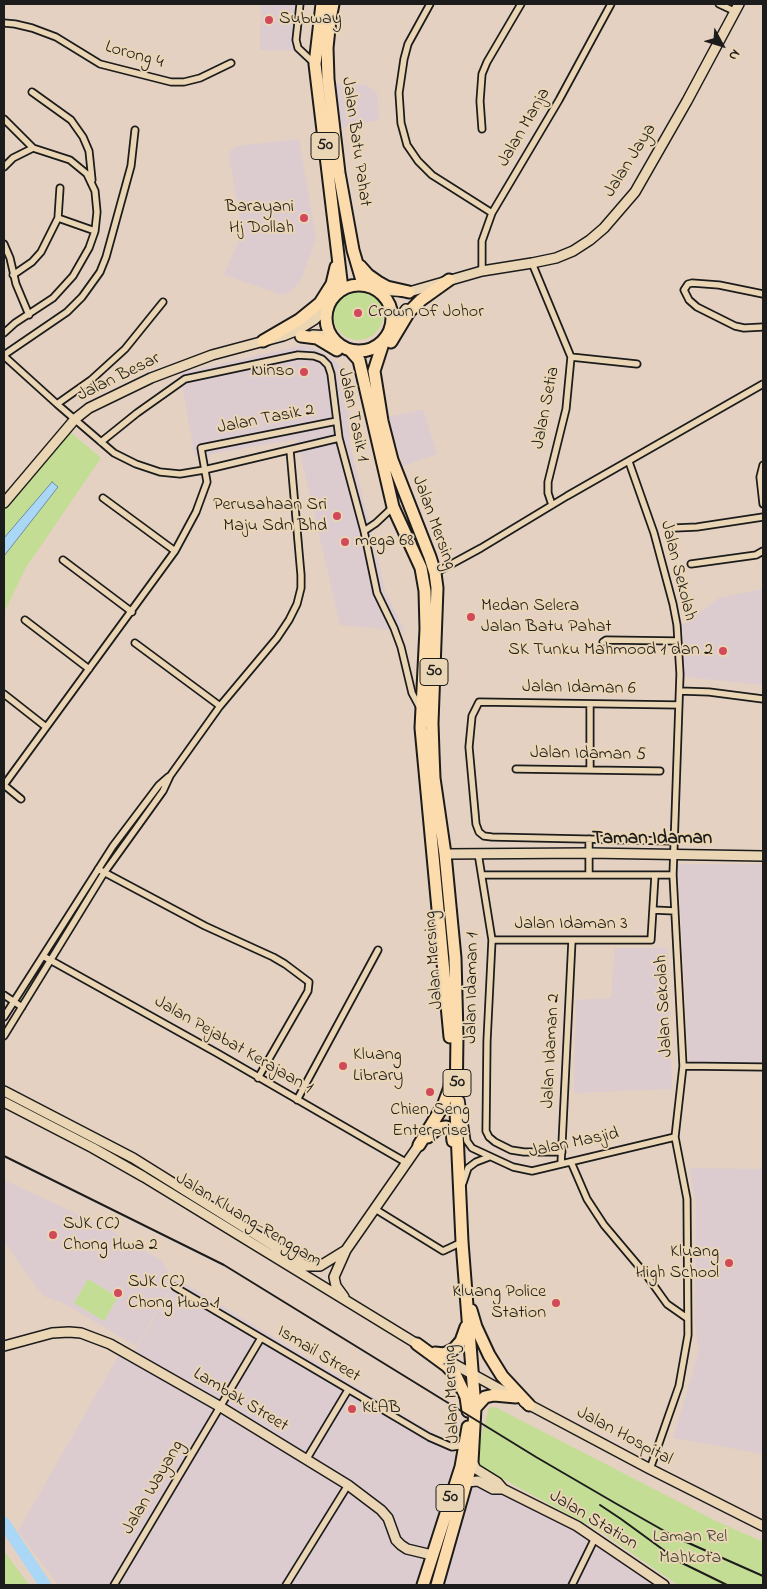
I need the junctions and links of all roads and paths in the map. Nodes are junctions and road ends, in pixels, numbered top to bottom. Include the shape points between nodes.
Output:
1 (300, 4) edge
2 (322, 4) edge
3 (334, 4) edge
4 (430, 4) edge
5 (521, 4) edge
6 (611, 4) edge
7 (719, 4) edge
8 (737, 8) edge
9 (4, 23) edge
10 (231, 63) dead end
11 (315, 64) junction
12 (32, 92) dead end
13 (4, 119) edge
14 (482, 129) dead end
15 (135, 130) dead end
16 (33, 148) junction
17 (4, 167) edge
18 (92, 182) junction
19 (60, 188) dead end
20 (492, 213) junction
21 (58, 218) junction
22 (95, 231) junction
23 (4, 244) edge
24 (337, 244) junction
25 (353, 250) junction
26 (532, 263) junction
27 (482, 271) junction
28 (13, 275) junction
29 (443, 282) junction
30 (363, 284) junction
31 (342, 289) junction
32 (379, 290) junction
33 (409, 292) junction
34 (763, 294) edge
35 (163, 302) dead end
36 (327, 307) junction
37 (29, 315) junction
38 (763, 327) edge
39 (4, 333) edge
40 (387, 335) junction
41 (283, 336) junction
42 (301, 336) junction
43 (330, 336) junction
44 (264, 341) junction
45 (350, 350) junction
46 (4, 355) edge
47 (571, 357) junction
48 (636, 364) dead end
49 (362, 373) junction
50 (763, 385) edge
51 (378, 397) junction
52 (57, 404) junction
53 (75, 418) junction
54 (337, 422) junction
55 (339, 438) junction
56 (101, 442) junction
57 (290, 450) junction
58 (629, 462) junction
59 (763, 465) edge
60 (204, 470) junction
61 (103, 498) dead end
62 (4, 503) edge
63 (763, 504) edge
64 (552, 505) junction
65 (393, 507) junction
66 (763, 517) edge
67 (675, 528) dead end
68 (364, 531) junction
69 (175, 551) junction
70 (763, 551) edge
71 (63, 560) dead end
72 (690, 564) dead end
73 (435, 573) junction
74 (132, 612) junction
75 (25, 620) dead end
76 (678, 641) junction
77 (603, 642) dead end
78 (135, 643) dead end
79 (89, 669) junction
80 (680, 691) junction
81 (4, 694) edge
82 (763, 699) edge
83 (590, 704) junction
84 (679, 705) junction
85 (220, 706) junction
86 (422, 712) junction
87 (46, 727) junction
88 (516, 768) dead end
89 (590, 770) junction
90 (660, 771) dead end
91 (170, 776) junction
92 (4, 785) edge
93 (21, 799) dead end
94 (589, 840) junction
95 (674, 841) junction
96 (478, 853) junction
97 (589, 853) junction
98 (445, 854) junction
99 (673, 855) junction
100 (763, 856) edge
101 (98, 869) junction
102 (104, 873) junction
103 (483, 875) junction
104 (589, 875) junction
105 (655, 875) junction
106 (673, 875) junction
107 (446, 880) junction
108 (653, 910) junction
109 (675, 910) junction
110 (492, 940) junction
111 (572, 940) junction
112 (378, 950) dead end
113 (43, 956) junction
114 (50, 960) junction
115 (4, 994) edge
116 (14, 1001) junction
117 (22, 1007) junction
118 (4, 1017) edge
119 (4, 1036) edge
120 (682, 1066) junction
121 (763, 1067) edge
122 (457, 1071) junction
123 (258, 1078) junction
124 (4, 1091) edge
125 (297, 1100) junction
126 (4, 1102) edge
127 (675, 1137) junction
128 (419, 1145) junction
129 (562, 1152) junction
130 (489, 1157) junction
131 (571, 1162) junction
132 (407, 1163) junction
133 (561, 1164) junction
134 (460, 1196) junction
135 (374, 1208) junction
136 (462, 1242) junction
137 (346, 1250) junction
138 (175, 1287) dead end
139 (465, 1289) junction
140 (349, 1303) junction
141 (687, 1318) junction
142 (467, 1321) junction
143 (261, 1338) junction
144 (417, 1344) junction
145 (4, 1345) edge
146 (435, 1353) junction
147 (471, 1374) junction
148 (348, 1390) junction
149 (516, 1398) junction
150 (529, 1405) junction
151 (219, 1406) junction
152 (471, 1406) junction
153 (466, 1441) junction
154 (306, 1460) junction
155 (472, 1462) junction
156 (650, 1470) junction
157 (466, 1482) junction
158 (348, 1485) junction
159 (503, 1489) junction
160 (763, 1526) edge
161 (450, 1536) junction
162 (595, 1538) junction
163 (432, 1555) junction
164 (114, 1585) edge
165 (286, 1585) edge
166 (423, 1585) edge
167 (438, 1585) edge
168 (572, 1585) edge
169 (664, 1585) edge

1 - 11 street via 298,48
2 - 11 highway, Jalan Batu Pahat / 50
3 - 25 highway, Jalan Batu Pahat / 50 via 327,48 328,79 339,172
4 - 20 street via 408,44 404,59 401,123 407,145 432,175
5 - 14 street via 482,74
6 - 20 street, Jalan Manja
7 - 8 street
8 - 26 street, Jalan Jaya via 635,192 604,228 573,251
9 - 10 street, Lorong 4 via 56,37 100,64 171,82 200,78
11 - 24 highway, Jalan Batu Pahat / 50
12 - 18 street via 71,120 83,137 89,151
13 - 16 street
15 - 46 street via 131,166 100,272 67,312
16 - 17 street via 13,158
16 - 18 street via 70,160 82,168
18 - 22 street via 97,212
19 - 21 street
20 - 27 street, Jalan Manja via 482,241
21 - 22 street
21 - 28 street via 42,252
22 - 37 street via 81,264 65,287
23 - 28 street
24 - 31 highway, Jalan Batu Pahat / 50
24 - 44 highway via 335,274 320,303
25 - 30 highway, Jalan Batu Pahat / 50
25 - 33 highway via 368,275 387,287
26 - 27 street, Jalan Jaya
26 - 47 street, Jalan Setia
27 - 29 street, Jalan Jaya
28 - 37 street
29 - 33 street, Jalan Jaya
29 - 40 street, Jalan Jaya via 408,306
29 - 51 highway via 409,312 396,331 380,370
30 - 31 highway
30 - 32 highway
31 - 36 highway
32 - 33 street, Jalan Jaya
32 - 40 highway, 50 via 391,308 392,320
34 - 38 street via 692,283 684,290 697,307 735,326
35 - 52 street via 125,349 92,380
36 - 41 street, Jalan Besar via 307,326
36 - 43 highway via 325,317
37 - 39 street
40 - 45 highway via 368,350
40 - 51 highway, Jalan Mersing / 50 via 374,371
41 - 42 street, Jalan Besar
41 - 44 street, Jalan Besar
42 - 43 street, Jalan Besar
42 - 49 highway via 326,342 348,357
43 - 45 highway
44 - 53 street, Jalan Besar via 145,380
45 - 49 highway via 359,360
46 - 52 street
47 - 48 street
47 - 64 street, Jalan Setia via 566,409 548,482
49 - 65 highway
50 - 58 street
51 - 73 highway, Jalan Mersing / 50 via 392,460
52 - 53 street
53 - 56 street
53 - 62 street, Jalan Besar
54 - 55 street, Jalan Tasik 1
54 - 56 street, Jalan Tasik 1 via 328,365 314,356 298,355 185,379
54 - 60 street, Jalan Tasik 2 via 201,448
55 - 57 street
55 - 68 street, Jalan Tasik 1
56 - 60 street via 123,458 160,472 180,474
57 - 60 street
57 - 85 street via 301,575 297,604 277,638
58 - 64 street
58 - 76 street, Jalan Sekolah via 665,572
59 - 63 street via 760,477
60 - 69 street via 207,482 202,499
61 - 69 street
64 - 73 street
65 - 68 street
65 - 86 highway via 422,568 426,629
66 - 67 street
68 - 86 street, Jalan Tasik 1 via 377,593 394,628 412,693
69 - 74 street
70 - 72 street via 756,555
71 - 74 street
73 - 98 highway, Jalan Mersing / 50 via 432,723 434,778
74 - 79 street
75 - 79 street
76 - 77 street
76 - 80 street, Jalan Sekolah
78 - 85 street
79 - 87 street
80 - 82 street
80 - 84 street, Jalan Sekolah
81 - 87 street
83 - 84 street, Jalan Idaman 6
83 - 89 street
83 - 94 street, Jalan Idaman 6 via 479,702 472,716 468,748 478,832 484,836 510,838
84 - 95 street, Jalan Sekolah
85 - 91 street
86 - 128 highway via 452,1057 450,1087 443,1106
87 - 92 street
88 - 89 street, Jalan Idaman 5
89 - 90 street, Jalan Idaman 5
91 - 101 street via 159,785
91 - 102 street via 163,791
92 - 93 street
94 - 95 street
94 - 97 street
95 - 99 street, Jalan Sekolah
96 - 97 street
96 - 98 street
96 - 103 street, Jalan Idaman 1
96 - 107 street via 454,859
97 - 99 street
97 - 104 street
98 - 107 highway, Jalan Mersing / 50
99 - 100 street
99 - 106 street, Jalan Sekolah
101 - 102 street
101 - 113 street
102 - 114 street
102 - 123 street via 205,926 273,957 309,982 308,991
103 - 104 street
103 - 110 street, Jalan Idaman 1
104 - 105 street
105 - 106 street
105 - 108 street
106 - 109 street, Jalan Sekolah
107 - 122 highway, Jalan Mersing / 50 via 455,958
108 - 109 street
108 - 111 street, Jalan Idaman 3 via 651,940
109 - 120 street, Jalan Sekolah
110 - 111 street, Jalan Idaman 3
110 - 129 street, Jalan Idaman 1 via 486,1131 495,1142 511,1150
111 - 129 street, Jalan Idaman 2
112 - 125 street
113 - 114 street, Jalan Pejabat Kerajaan 1
113 - 116 street
114 - 117 street
114 - 123 street, Jalan Pejabat Kerajaan 1
115 - 116 street
116 - 117 street
116 - 118 street
117 - 119 street
120 - 121 street
120 - 127 street, Jalan Sekolah
122 - 130 street, Jalan Masjid via 467,1141 472,1148
122 - 134 highway, Jalan Mersing / 50
123 - 125 street, Jalan Pejabat Kerajaan 1
124 - 137 street, Jalan Kluang-Renggam via 133,1158 306,1266 320,1266
125 - 132 street, Jalan Pejabat Kerajaan 1
126 - 140 street, Jalan Kluang-Renggam via 144,1177
127 - 131 street, Jalan Masjid
127 - 141 street, Jalan Sekolah via 686,1199
128 - 132 street
128 - 134 highway via 438,1128 449,1128 453,1137 455,1181
129 - 133 street, Jalan Idaman 2
130 - 133 street, Jalan Masjid via 532,1171
130 - 134 street via 468,1168
131 - 133 street, Jalan Masjid
131 - 141 street via 587,1199 604,1225 648,1276 667,1304
132 - 135 street
134 - 136 highway, Jalan Mersing / 50
135 - 136 street via 443,1251
135 - 137 street
136 - 139 highway, Jalan Mersing / 50
137 - 140 street via 334,1277 336,1286
138 - 143 street, Ismail Street
139 - 142 highway, Jalan Mersing / 50
139 - 150 highway via 476,1327 490,1355 502,1376
140 - 144 street, Jalan Kluang-Renggam
141 - 156 street, Jalan Sekolah via 688,1335 679,1386
142 - 146 highway via 464,1336 454,1349 444,1354
142 - 147 highway, Jalan Mersing / 50
143 - 148 street, Ismail Street
143 - 151 street, Jalan Wayang
144 - 146 street, Jalan Kluang-Renggam
144 - 152 highway via 456,1376
145 - 151 street, Lambak Street via 52,1333 80,1333 120,1349
146 - 147 street, Jalan Kluang-Renggam
147 - 149 street, Jalan Hospital
147 - 152 highway, Jalan Mersing / 50
148 - 153 street, Ismail Street via 444,1445 459,1446
148 - 154 street
149 - 150 street, Jalan Hospital
149 - 152 highway via 494,1394
150 - 156 street, Jalan Hospital
151 - 154 street, Lambak Street
151 - 164 street, Jalan Wayang
152 - 153 highway, Jalan Mersing / 50
152 - 155 highway, Jalan Mersing / 50
153 - 163 highway, Jalan Mersing / 50 via 461,1467
154 - 158 street, Lambak Street
155 - 157 highway, Jalan Mersing / 50
155 - 159 street, Jalan Station via 476,1469
156 - 160 street, Jalan Hospital
157 - 159 street, Jalan Station via 478,1481 493,1489
157 - 161 highway, Jalan Mersing / 50
158 - 163 street, Lambak Street via 386,1514 401,1546
158 - 165 street
159 - 162 street, Jalan Station
161 - 163 highway via 440,1553
161 - 167 highway, Jalan Mersing / 50
162 - 168 street
162 - 169 street, Jalan Station
163 - 166 highway, Jalan Mersing / 50

